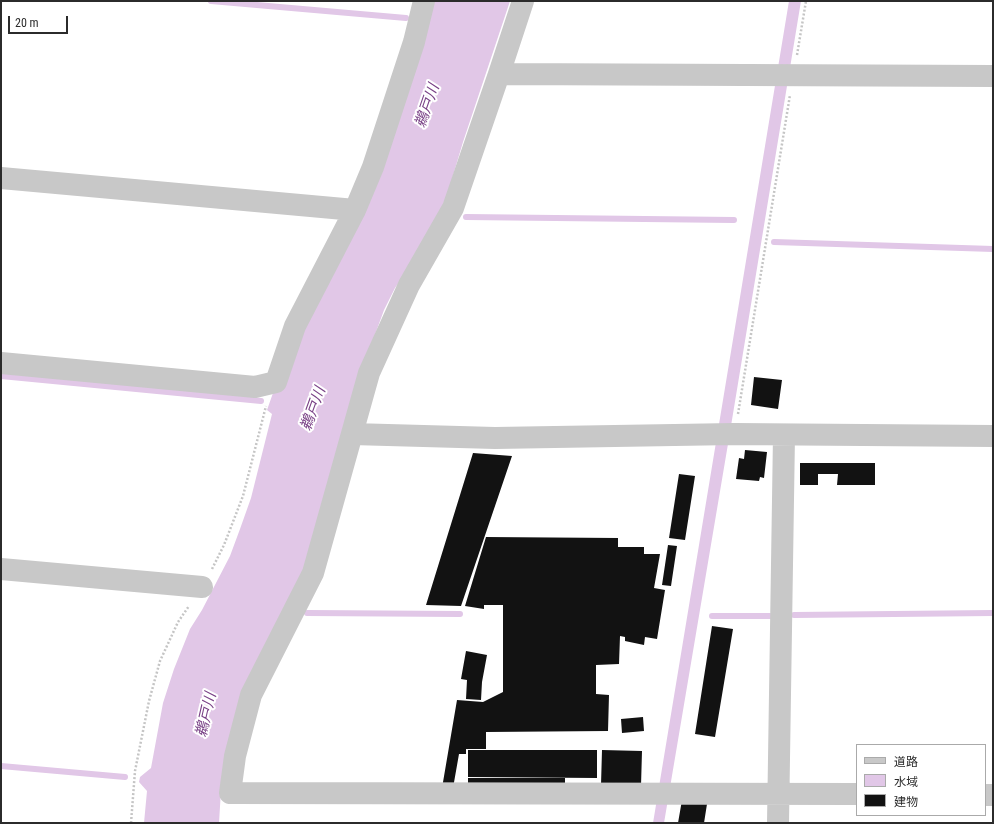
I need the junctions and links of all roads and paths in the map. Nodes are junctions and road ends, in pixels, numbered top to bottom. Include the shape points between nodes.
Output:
1 (424, 1) edge
2 (523, 1) edge
3 (806, 1) edge
4 (499, 74) junction
5 (793, 75) junction
6 (993, 76) edge
7 (1, 178) edge
8 (354, 210) junction
9 (1, 363) edge
10 (352, 434) junction
11 (724, 434) junction
12 (784, 435) junction
13 (993, 436) edge
14 (1, 569) edge
15 (202, 587) dead end
16 (779, 793) junction
17 (856, 794) edge
18 (778, 823) edge

1 - 8 street via 414,42 375,160
2 - 4 street
3 - 5 path
4 - 5 street
4 - 10 street via 452,208 409,285 369,373
5 - 6 street
5 - 11 path
7 - 8 street
8 - 9 street via 295,326 276,382 255,387
10 - 11 street via 494,438
10 - 16 street via 313,573 251,695 235,756 230,794
11 - 12 street
12 - 13 street
12 - 16 street
14 - 15 street
16 - 17 street
16 - 18 street

